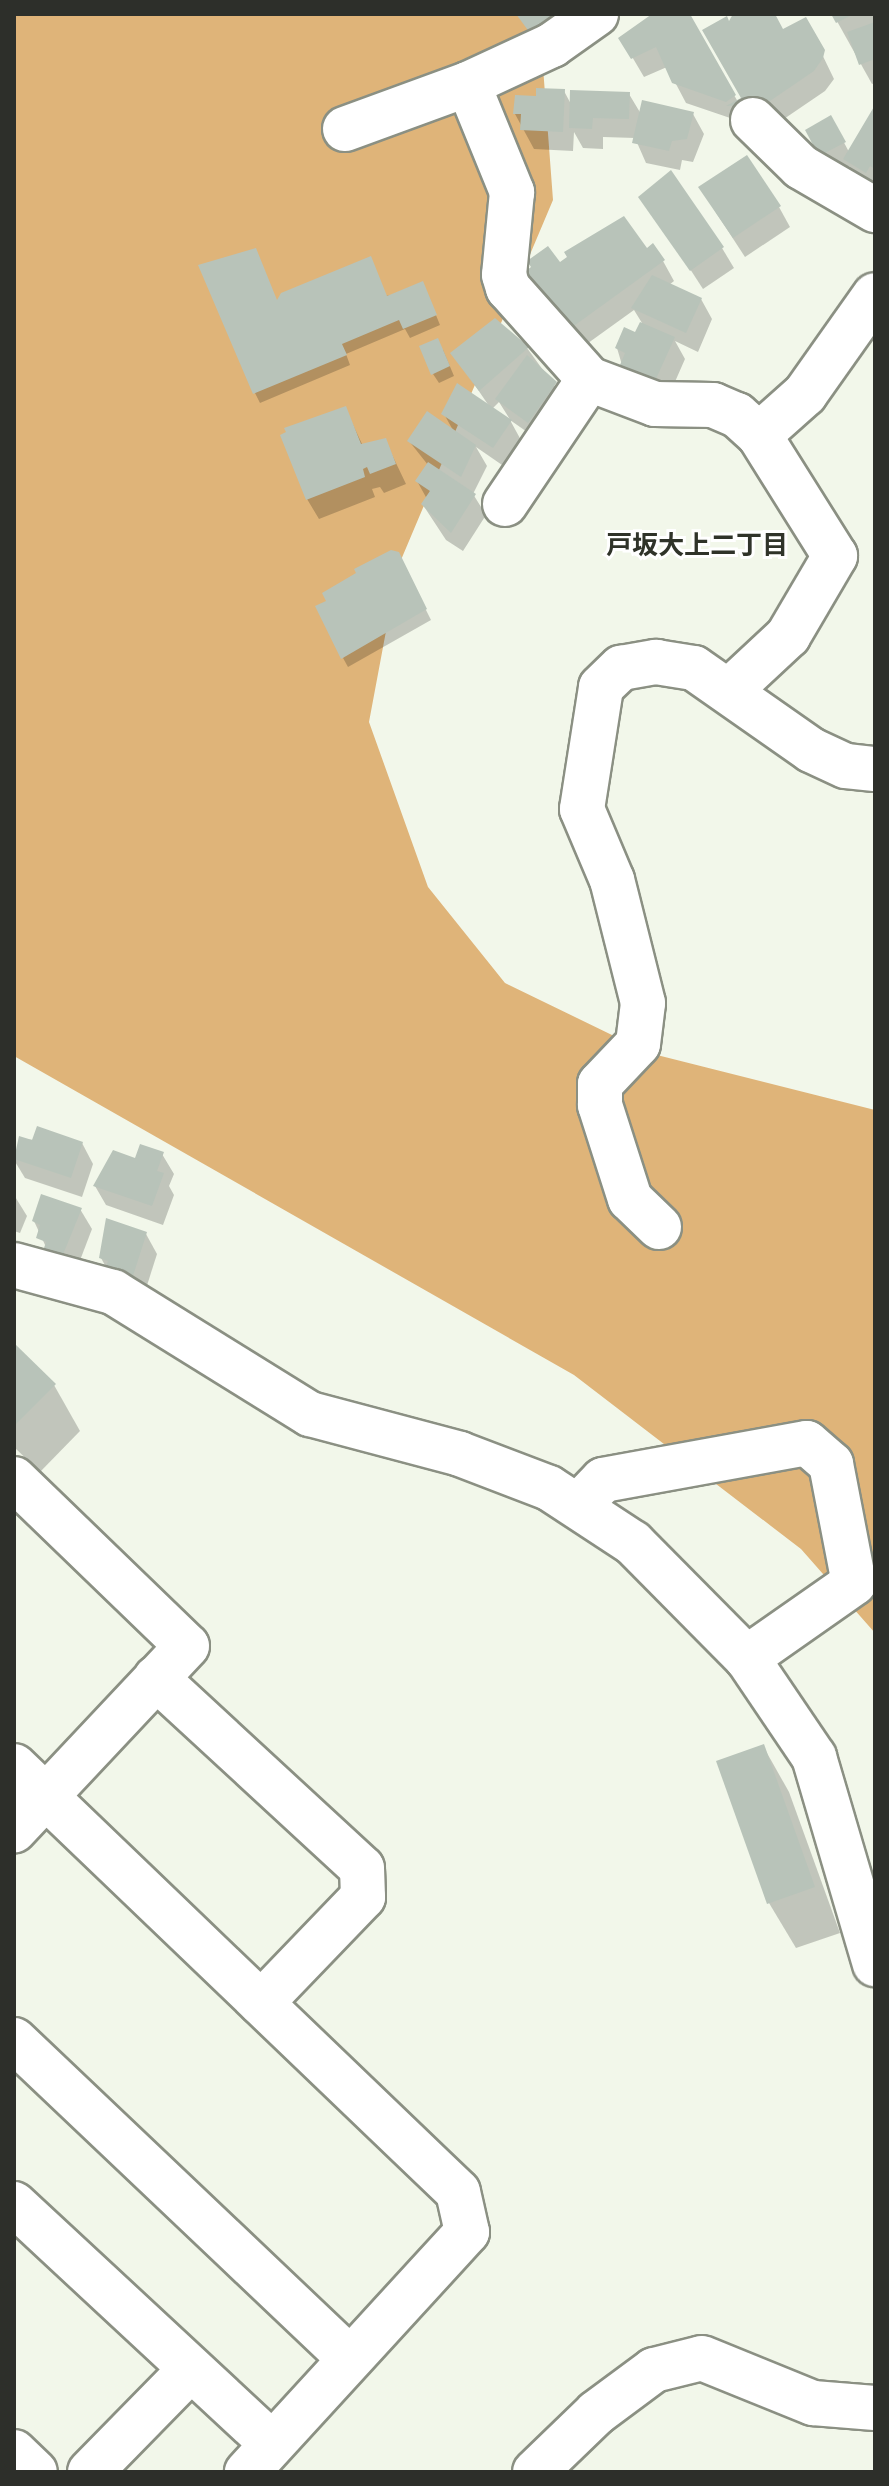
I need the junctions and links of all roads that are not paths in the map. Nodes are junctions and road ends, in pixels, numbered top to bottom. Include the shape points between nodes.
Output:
1 (596, 14) edge
2 (468, 84) junction
3 (753, 120) dead end
4 (345, 129) dead end
5 (875, 210) edge
6 (875, 295) edge
7 (589, 379) junction
8 (759, 435) junction
9 (505, 504) dead end
10 (729, 691) junction
11 (875, 769) edge
12 (659, 1227) dead end
13 (14, 1265) edge
14 (14, 1479) edge
15 (578, 1506) junction
16 (747, 1658) junction
17 (156, 1678) junction
18 (14, 1766) edge
19 (45, 1796) junction
20 (14, 1830) edge
21 (875, 1964) edge
22 (261, 2003) junction
23 (14, 2040) edge
24 (14, 2204) edge
25 (350, 2359) junction
26 (191, 2369) junction
27 (875, 2408) edge
28 (14, 2452) edge
29 (260, 2458) edge
30 (35, 2472) edge
31 (90, 2472) edge
32 (535, 2472) edge

1 - 2 street via 552,45
2 - 4 street
2 - 7 street via 512,192 504,275 508,288
3 - 5 street via 801,167
6 - 8 street via 805,394
7 - 8 street via 655,404 713,405 737,415
7 - 9 street
8 - 10 street via 835,556 788,636
10 - 11 street via 811,750 846,766
10 - 12 street via 694,668 656,662 621,668 601,687 582,809 612,880 643,1003 638,1044 600,1084 600,1105 630,1199
13 - 15 street via 113,1292 310,1414 460,1454 549,1488
14 - 17 street via 187,1646
15 - 16 street via 633,1543
15 - 16 street via 603,1480 807,1443 831,1464 854,1583
16 - 21 street via 814,1757
17 - 19 street
17 - 22 street via 362,1868 363,1897
18 - 19 street
19 - 20 street
19 - 22 street
22 - 25 street via 458,2192 467,2232
23 - 25 street
24 - 26 street
25 - 29 street
26 - 29 street
26 - 31 street
27 - 32 street via 813,2403 702,2358 654,2370 596,2413
28 - 30 street

